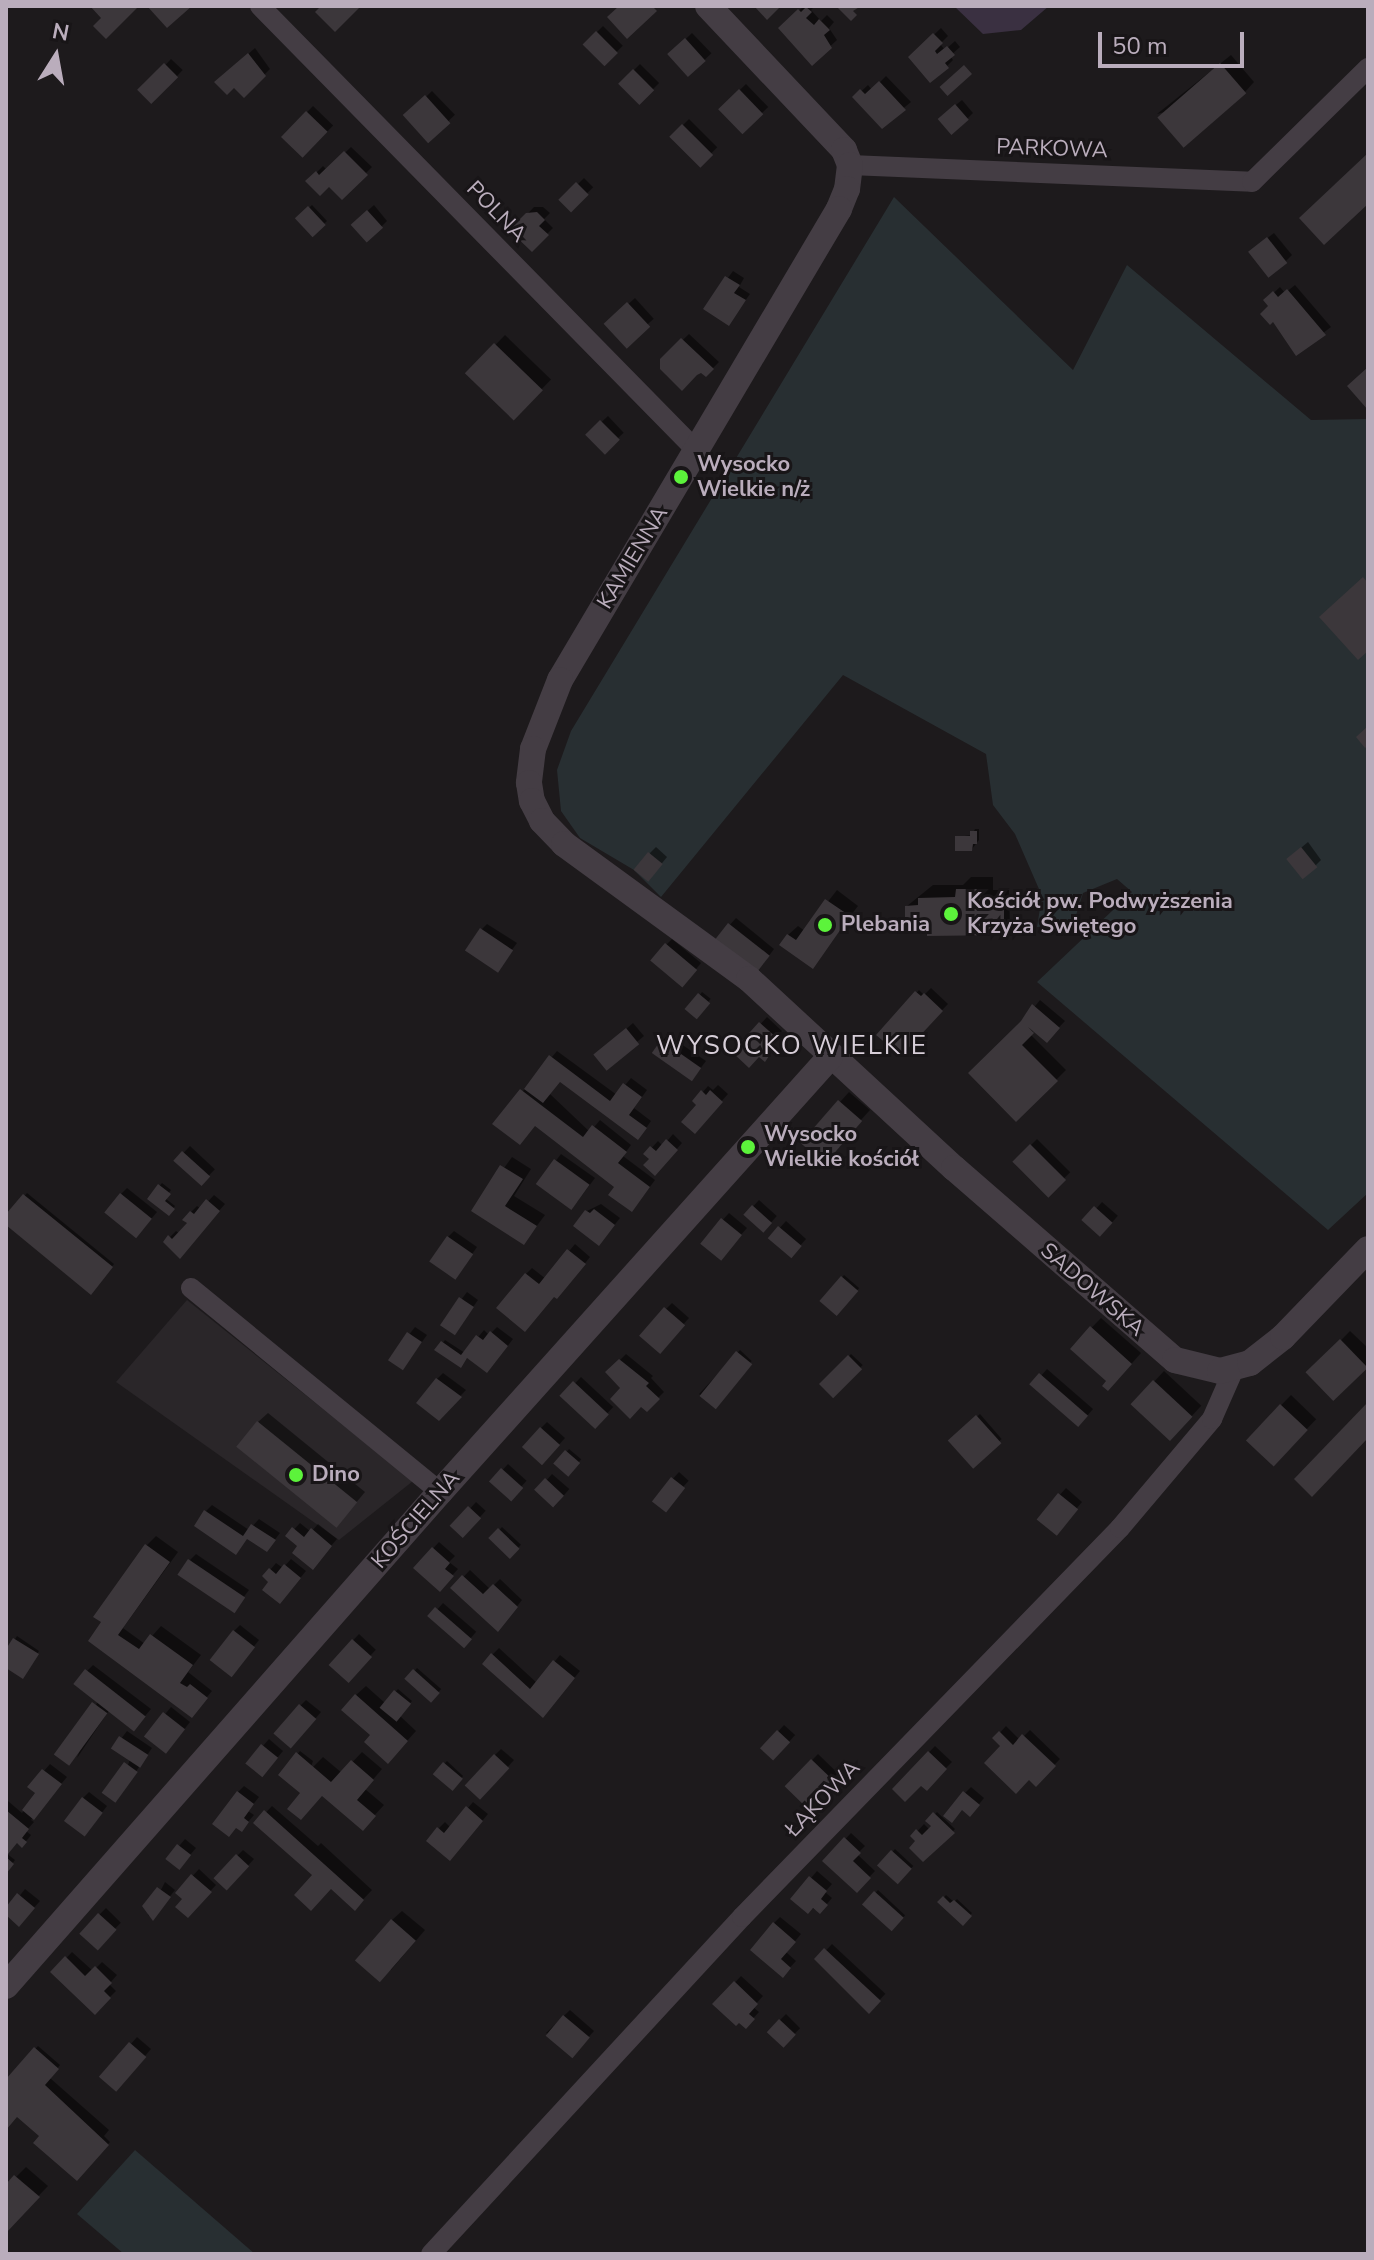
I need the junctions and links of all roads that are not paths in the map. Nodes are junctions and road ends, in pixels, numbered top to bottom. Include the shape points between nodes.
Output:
1 (260, 6) edge
2 (708, 6) edge
3 (1368, 68) edge
4 (850, 165) junction
5 (697, 451) junction
6 (830, 1057) junction
7 (1368, 1249) edge
8 (191, 1288) dead end
9 (1234, 1369) junction
10 (440, 1492) junction
11 (6, 1986) edge
12 (431, 2254) edge

1 - 5 street, POLNA
2 - 4 street via 822,124
3 - 4 street, PARKOWA via 1252,182
4 - 5 street, KAMIENNA via 839,209
5 - 6 street, KAMIENNA via 560,680 533,749 532,801 564,844 714,950
6 - 9 street, SADOWSKA via 1159,1349 1192,1366
6 - 10 street, KOŚCIELNA
7 - 9 street via 1266,1352
8 - 10 street
9 - 12 street, ŁĄKOWA via 1212,1419 1120,1528 742,1917
10 - 11 street, KOŚCIELNA

